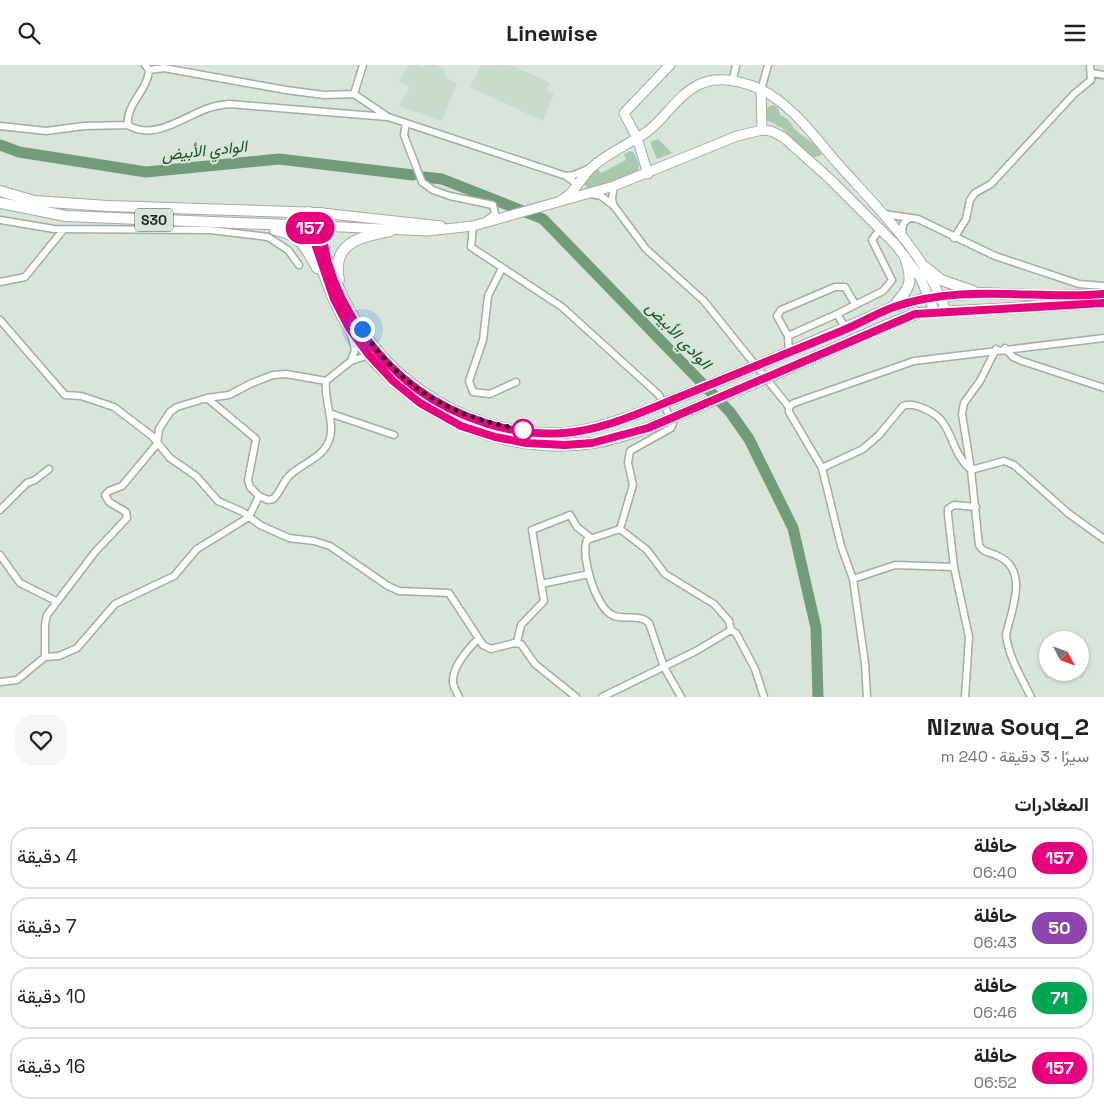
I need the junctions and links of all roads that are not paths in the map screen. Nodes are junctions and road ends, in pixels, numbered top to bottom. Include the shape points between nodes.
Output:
1 (362, 65) edge
2 (670, 65) edge
3 (736, 65) edge
4 (768, 65) edge
5 (1090, 65) edge
6 (147, 68) edge
7 (1092, 73) junction
8 (1104, 75) edge
9 (733, 79) junction
10 (761, 90) junction
11 (354, 94) junction
12 (388, 117) junction
13 (406, 123) junction
14 (128, 125) junction
15 (0, 126) edge
16 (762, 130) junction
17 (637, 138) junction
18 (592, 167) junction
19 (648, 173) junction
20 (566, 176) junction
21 (577, 184) junction
22 (614, 186) junction
23 (0, 191) edge
24 (591, 194) junction
25 (614, 206) junction
26 (2, 207) edge
27 (548, 207) junction
28 (309, 212) junction
29 (322, 213) junction
30 (884, 214) junction
31 (908, 219) junction
32 (0, 220) edge
33 (240, 224) junction
34 (309, 226) junction
35 (321, 226) junction
36 (473, 226) junction
37 (459, 228) junction
38 (64, 229) junction
39 (880, 229) junction
40 (390, 231) junction
41 (902, 235) junction
42 (954, 238) junction
43 (905, 257) junction
44 (299, 265) dead end
45 (925, 267) junction
46 (502, 269) junction
47 (0, 282) edge
48 (1104, 286) edge
49 (981, 293) junction
50 (1104, 294) edge
51 (941, 296) junction
52 (930, 297) junction
53 (334, 299) junction
54 (1104, 303) edge
55 (855, 304) junction
56 (893, 307) junction
57 (946, 311) junction
58 (934, 312) junction
59 (837, 313) junction
60 (351, 314) junction
61 (0, 320) edge
62 (349, 328) junction
63 (846, 329) junction
64 (788, 336) junction
65 (1104, 338) edge
66 (1005, 348) junction
67 (996, 349) junction
68 (788, 352) junction
69 (369, 355) junction
70 (351, 361) junction
71 (326, 381) junction
72 (516, 382) dead end
73 (1104, 388) edge
74 (207, 398) junction
75 (789, 407) junction
76 (329, 413) junction
77 (394, 435) dead end
78 (157, 444) junction
79 (822, 468) junction
80 (49, 469) dead end
81 (971, 470) junction
82 (258, 496) junction
83 (976, 507) junction
84 (0, 510) edge
85 (250, 517) junction
86 (620, 529) junction
87 (591, 538) junction
88 (1104, 539) edge
89 (0, 555) edge
90 (954, 567) junction
91 (589, 574) junction
92 (854, 579) junction
93 (540, 584) junction
94 (56, 601) junction
95 (732, 630) junction
96 (478, 639) junction
97 (517, 642) junction
98 (45, 657) junction
99 (664, 667) junction
100 (0, 682) edge
101 (459, 697) edge
102 (576, 697) edge
103 (602, 697) edge
104 (681, 697) edge
105 (764, 697) edge
106 (867, 697) edge
107 (966, 697) edge
108 (1030, 697) edge

1 - 11 street
2 - 17 street via 624,111 627,123
3 - 9 street
4 - 10 street
5 - 7 street
6 - 11 street via 164,68 324,95
6 - 14 street via 145,87 129,112
7 - 8 street
7 - 42 street via 1091,80 1074,94 1003,172 975,193 968,203 966,219
9 - 10 street
9 - 17 street via 697,85
10 - 16 street
10 - 30 street via 794,115
11 - 12 street
12 - 13 street
12 - 14 street via 229,104 208,108 152,130 141,131
13 - 20 street
13 - 36 street via 404,135 422,182 433,190 484,202 495,208 493,216
14 - 15 street via 46,131
16 - 19 street via 737,136
16 - 39 street via 783,137
17 - 18 street
17 - 19 street
18 - 20 street
18 - 21 street
19 - 22 street
20 - 21 street
21 - 24 street
21 - 27 street via 564,199
22 - 24 street
22 - 25 street
23 - 28 main road, S30 via 34,201 108,207
24 - 25 street via 601,196
24 - 27 street
25 - 75 street via 646,249 704,301
26 - 33 main road, S30 via 66,216
27 - 36 street
28 - 29 main road, S30
28 - 34 main road
29 - 35 main road
29 - 37 street
30 - 31 street
30 - 41 street
31 - 41 street via 903,224
31 - 42 street via 918,219
32 - 38 street
33 - 34 main road, S30
33 - 53 main road via 285,231 297,237 305,245
34 - 35 main road, S30
34 - 53 main road
35 - 40 street
35 - 60 main road via 328,262
36 - 37 street
36 - 46 street via 471,247
37 - 40 street
38 - 44 street via 210,230 268,237 288,251
38 - 47 street via 25,277
39 - 43 street
39 - 55 street via 872,240 892,280 883,291
40 - 60 main road via 360,237 343,250 338,261 341,288
41 - 45 street
42 - 48 street via 995,256 1079,284
43 - 52 street
43 - 56 main road via 910,285
45 - 49 main road via 941,281
45 - 51 street
46 - 72 street via 488,296 483,340 469,381 473,391 490,394
46 - 86 street via 562,307 662,398 673,423 671,428 630,451 628,463 632,485
49 - 50 main road
49 - 51 main road
51 - 52 main road
51 - 57 street
52 - 56 main road
52 - 58 street
53 - 62 main road
54 - 57 main road
55 - 59 street
55 - 64 street via 845,287 835,287 782,310 777,316
56 - 63 main road
57 - 58 main road
58 - 69 main road, bridge via 896,321 648,428 592,443 526,443 461,426 420,403
59 - 63 street
59 - 64 street
60 - 68 main road, bridge via 397,373 427,396 466,416 496,426 530,431 562,433 596,428
61 - 78 street via 65,395 81,395 114,407 152,436
62 - 69 main road
62 - 70 street via 355,350
63 - 68 main road
64 - 68 street
65 - 66 street
66 - 67 street
66 - 73 street via 1022,361
67 - 75 street via 914,361 834,387
67 - 81 street via 980,381 964,403 962,414
69 - 70 street
70 - 71 street
71 - 74 street via 273,375 229,395
71 - 76 street
74 - 78 street via 182,404 170,412 159,429
74 - 82 street via 256,439 248,480
75 - 79 street
76 - 77 street
76 - 82 street via 331,435 319,455 293,472 273,499
78 - 85 street via 196,476 218,501
78 - 94 street via 122,486 106,492 105,498 126,512 127,518
79 - 81 street via 863,449 908,403 940,419 956,452
79 - 92 street via 841,546
80 - 84 street via 27,483
81 - 83 street
81 - 88 street via 1004,461 1014,465 1068,513
82 - 85 street
83 - 90 street via 954,505 948,509
83 - 108 street via 982,550 1008,562 1016,573 1017,584 1006,634 1016,669
85 - 96 street via 289,538 330,546 399,591 449,593
85 - 98 street via 197,549 174,576 115,604 77,648 59,656
86 - 87 street
86 - 95 street via 647,549 664,574 714,604 729,621
87 - 91 street via 585,543
87 - 93 street via 577,527 570,515 534,527 531,533
89 - 94 street via 20,583
90 - 92 street via 895,565
90 - 107 street via 969,637
91 - 93 street
91 - 99 street via 608,613 649,623
92 - 106 street
93 - 97 street via 543,604 526,617
94 - 98 street via 45,624
95 - 99 street
95 - 105 street via 755,669
96 - 97 street via 491,649
96 - 101 street via 456,671 453,681
97 - 102 street via 543,672
98 - 100 street via 17,681
99 - 103 street
99 - 104 street

